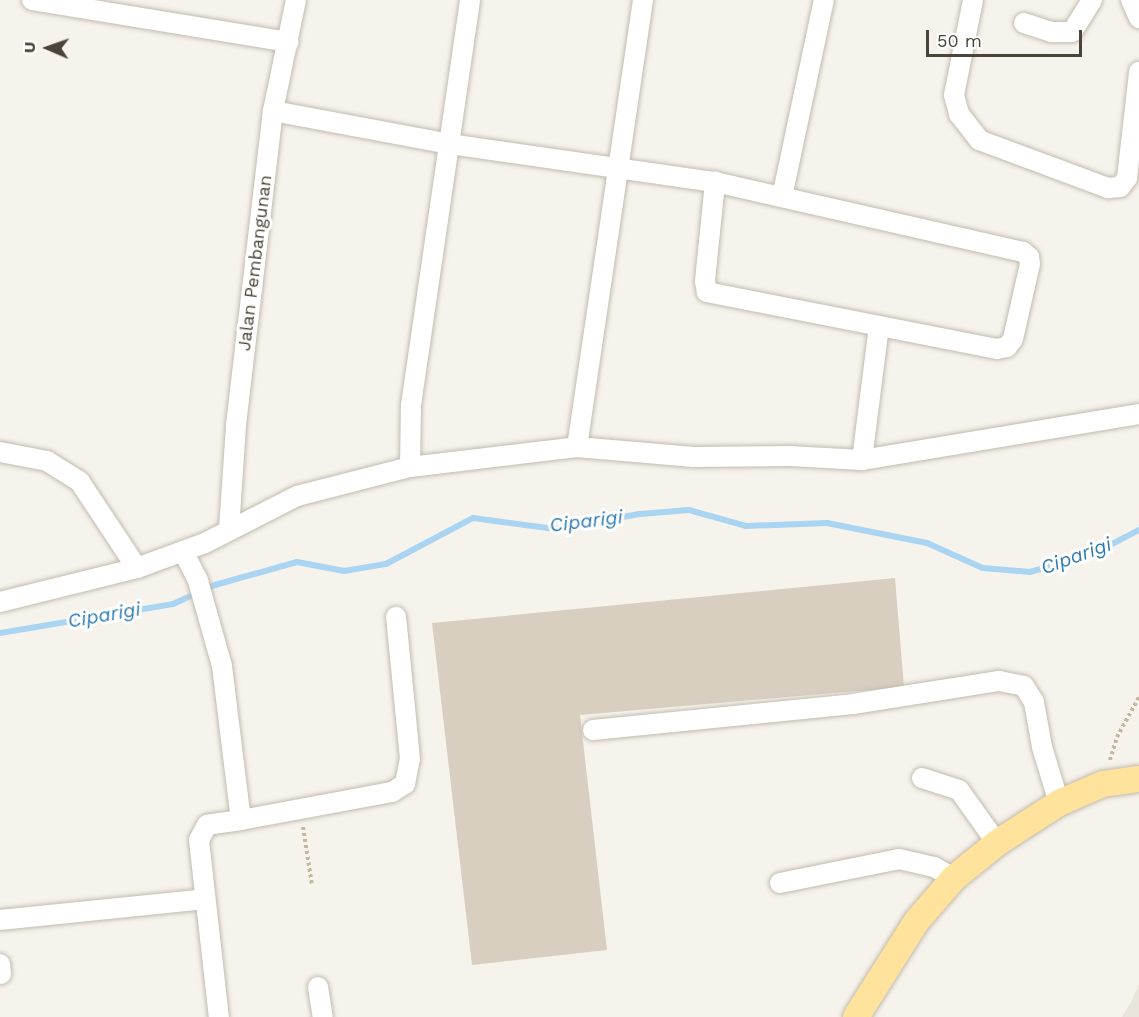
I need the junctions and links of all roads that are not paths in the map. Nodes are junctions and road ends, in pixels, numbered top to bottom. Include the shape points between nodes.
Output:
1 (32, 0) edge
2 (296, 0) edge
3 (470, 0) edge
4 (643, 0) edge
5 (824, 0) edge
6 (973, 0) edge
7 (1092, 0) edge
8 (1131, 0) edge
9 (1139, 18) edge
10 (1024, 23) dead end
11 (289, 42) junction
12 (1139, 72) edge
13 (273, 111) junction
14 (450, 144) junction
15 (618, 168) junction
16 (716, 183) junction
17 (782, 196) junction
18 (879, 326) junction
19 (1139, 414) edge
20 (577, 447) junction
21 (0, 452) edge
22 (862, 460) junction
23 (410, 467) junction
24 (228, 529) junction
25 (183, 551) junction
26 (137, 568) junction
27 (0, 602) edge
28 (396, 617) dead end
29 (593, 730) dead end
30 (922, 778) dead end
31 (1137, 785) edge
32 (1059, 804) junction
33 (241, 820) junction
34 (996, 843) junction
35 (954, 878) junction
36 (780, 883) dead end
37 (205, 898) junction
38 (0, 920) edge
39 (318, 987) dead end
40 (219, 1017) edge
41 (323, 1017) edge
42 (855, 1017) edge

1 - 11 street
2 - 11 street, Jalan Pembangunan
3 - 14 street
4 - 15 street
5 - 17 street
6 - 12 street via 954,95 963,121 979,140 1108,188 1120,187 1127,178
7 - 10 street via 1072,32 1051,33
8 - 9 street
11 - 13 street, Jalan Pembangunan
13 - 14 street
13 - 24 street, Jalan Pembangunan via 236,425
14 - 15 street
14 - 23 street via 411,405
15 - 16 street
15 - 20 street
16 - 17 street
16 - 18 street via 707,292
17 - 18 street via 948,233 1023,252 1029,257 1013,339 1007,347 997,349
18 - 22 street
19 - 22 street
20 - 22 street via 694,457
20 - 23 street
21 - 26 street via 47,461 81,482
23 - 24 street via 297,496
24 - 25 street
25 - 26 street
25 - 33 street via 198,581 222,666
26 - 27 street
28 - 33 street via 409,777 400,789
29 - 32 street via 853,704 999,681 1024,686 1034,702
30 - 34 street via 959,790
31 - 32 main road via 1103,784
32 - 34 main road
33 - 37 street via 207,825 201,831 199,853
34 - 35 main road
35 - 36 street via 934,867 899,859
35 - 42 main road via 916,922
37 - 38 street
37 - 40 street
39 - 41 street

